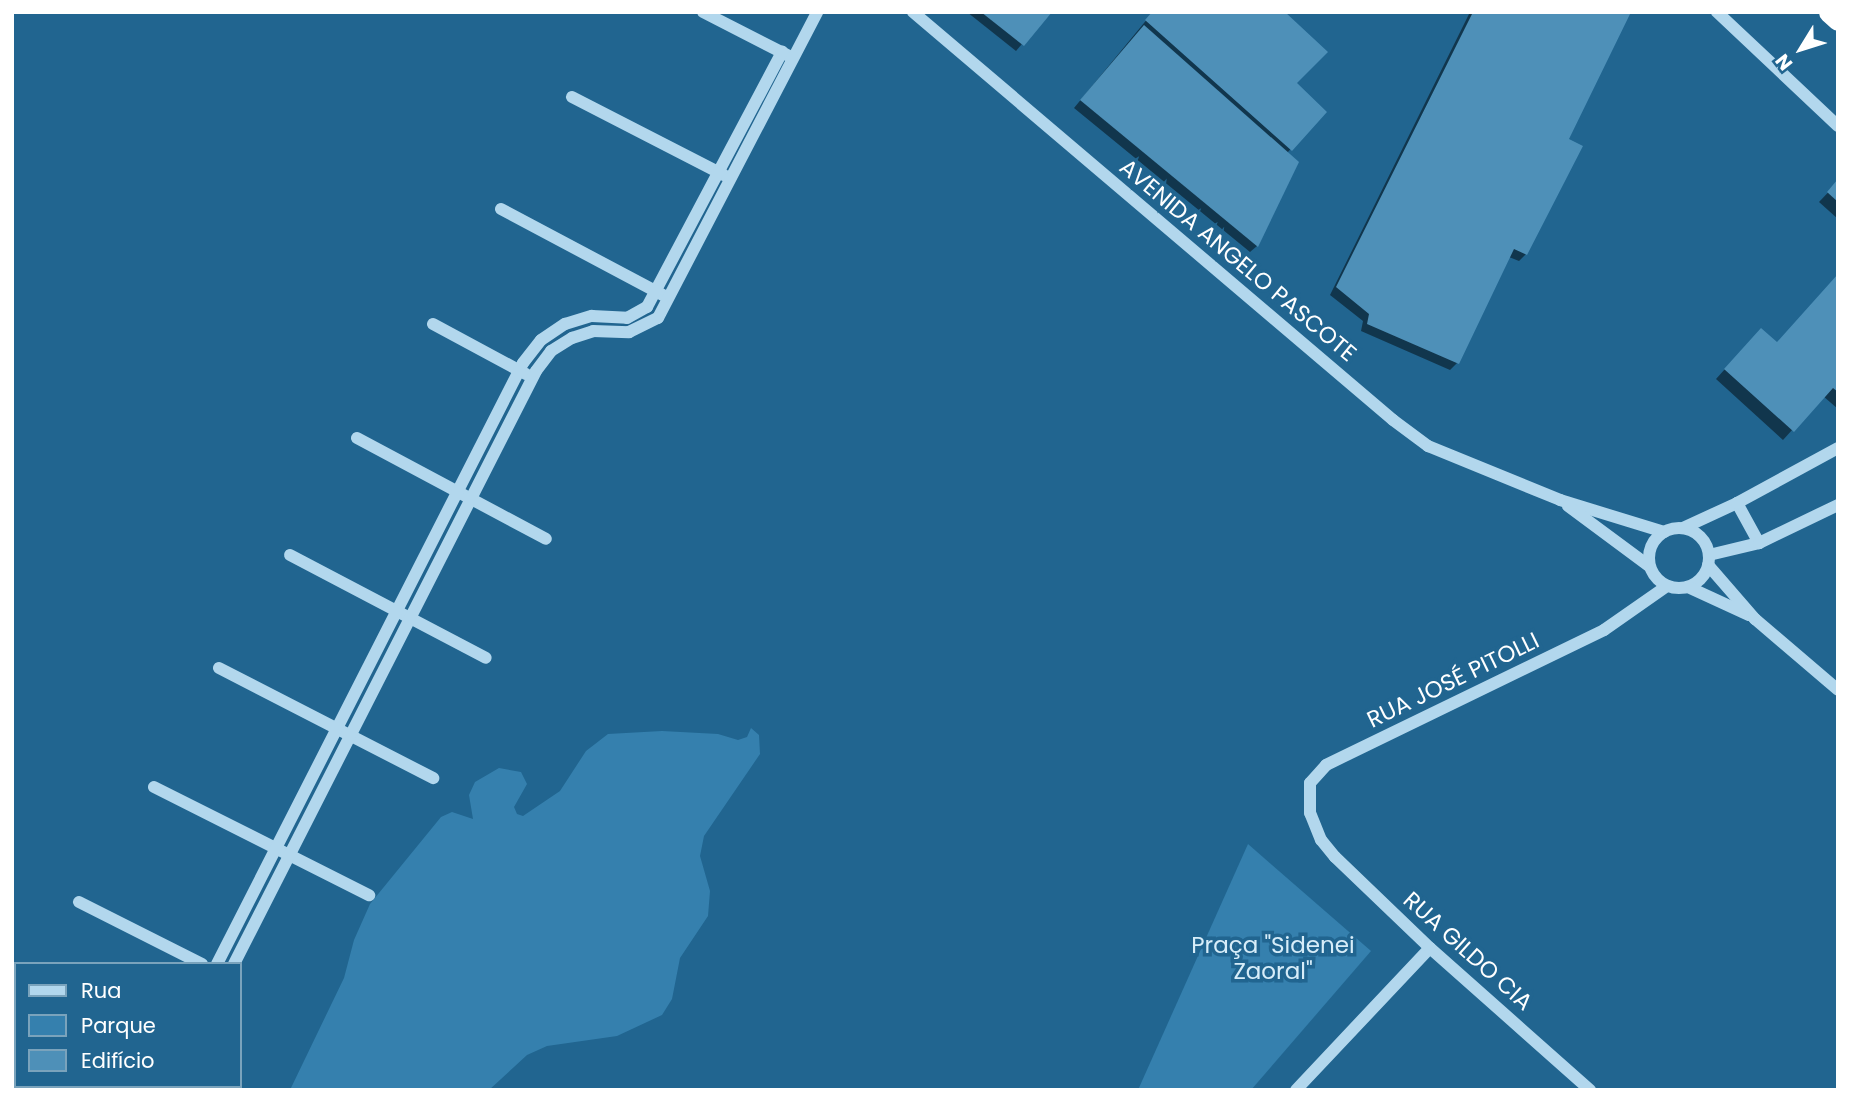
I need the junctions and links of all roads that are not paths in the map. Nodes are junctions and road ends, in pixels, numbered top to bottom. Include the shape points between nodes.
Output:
1 (704, 12) edge
2 (817, 12) edge
3 (913, 12) edge
4 (1717, 12) edge
5 (1829, 12) edge
6 (1838, 20) edge
7 (782, 52) junction
8 (795, 59) junction
9 (572, 97) dead end
10 (1838, 126) edge
11 (719, 172) junction
12 (732, 179) junction
13 (501, 209) dead end
14 (657, 291) junction
15 (670, 298) junction
16 (433, 324) dead end
17 (519, 370) junction
18 (532, 377) junction
19 (357, 438) dead end
20 (1838, 448) edge
21 (457, 492) junction
22 (471, 499) junction
23 (1560, 500) junction
24 (1737, 503) junction
25 (1838, 505) edge
26 (1682, 528) junction
27 (1664, 531) junction
28 (546, 539) dead end
29 (1759, 543) junction
30 (290, 555) dead end
31 (1709, 560) junction
32 (1649, 566) junction
33 (1667, 586) junction
34 (1688, 587) junction
35 (397, 611) junction
36 (410, 618) junction
37 (1755, 618) junction
38 (486, 658) dead end
39 (219, 668) dead end
40 (1838, 690) edge
41 (337, 729) junction
42 (350, 736) junction
43 (433, 778) dead end
44 (153, 788) dead end
45 (1321, 840) joint
46 (276, 848) junction
47 (289, 855) junction
48 (369, 895) dead end
49 (79, 902) dead end
50 (1430, 948) junction
51 (198, 962) edge
52 (218, 962) edge
53 (235, 962) edge
54 (1296, 1090) edge
55 (1590, 1090) edge

1 - 7 street
2 - 8 street
3 - 23 street, AVENIDA ANGELO PASCOTE via 1393,420 1428,446
4 - 10 street
5 - 6 highway
7 - 8 street
7 - 11 street
8 - 12 street
9 - 11 street
11 - 12 street
11 - 14 street
12 - 15 street
13 - 14 street
14 - 15 street
14 - 17 street via 635,316 592,316 553,331
15 - 18 street via 658,318 640,330 593,331 561,344
16 - 17 street
17 - 18 street
17 - 21 street
18 - 22 street
19 - 21 street
20 - 24 street
21 - 22 street
21 - 35 street
22 - 28 street
22 - 36 street
23 - 27 street, AVENIDA ANGELO PASCOTE
23 - 32 street, AVENIDA ANGELO PASCOTE
24 - 26 street
24 - 29 street
25 - 29 street
26 - 27 street
26 - 31 street via 1704,542
27 - 32 street via 1650,546
29 - 31 street
30 - 35 street
31 - 34 street via 1704,575
31 - 37 street
32 - 33 street
33 - 34 street
33 - 45 street, RUA JOSÉ PITOLLI via 1604,630 1326,765 1310,783 1308,796
34 - 37 street
35 - 36 street
35 - 41 street
36 - 38 street
36 - 42 street
37 - 40 street
39 - 41 street
41 - 42 street
41 - 46 street
42 - 43 street
42 - 47 street
44 - 46 street
45 - 50 street, RUA GILDO CIA
46 - 47 street
46 - 52 street
47 - 48 street
47 - 53 street
49 - 51 street
50 - 54 street
50 - 55 street, RUA GILDO CIA

